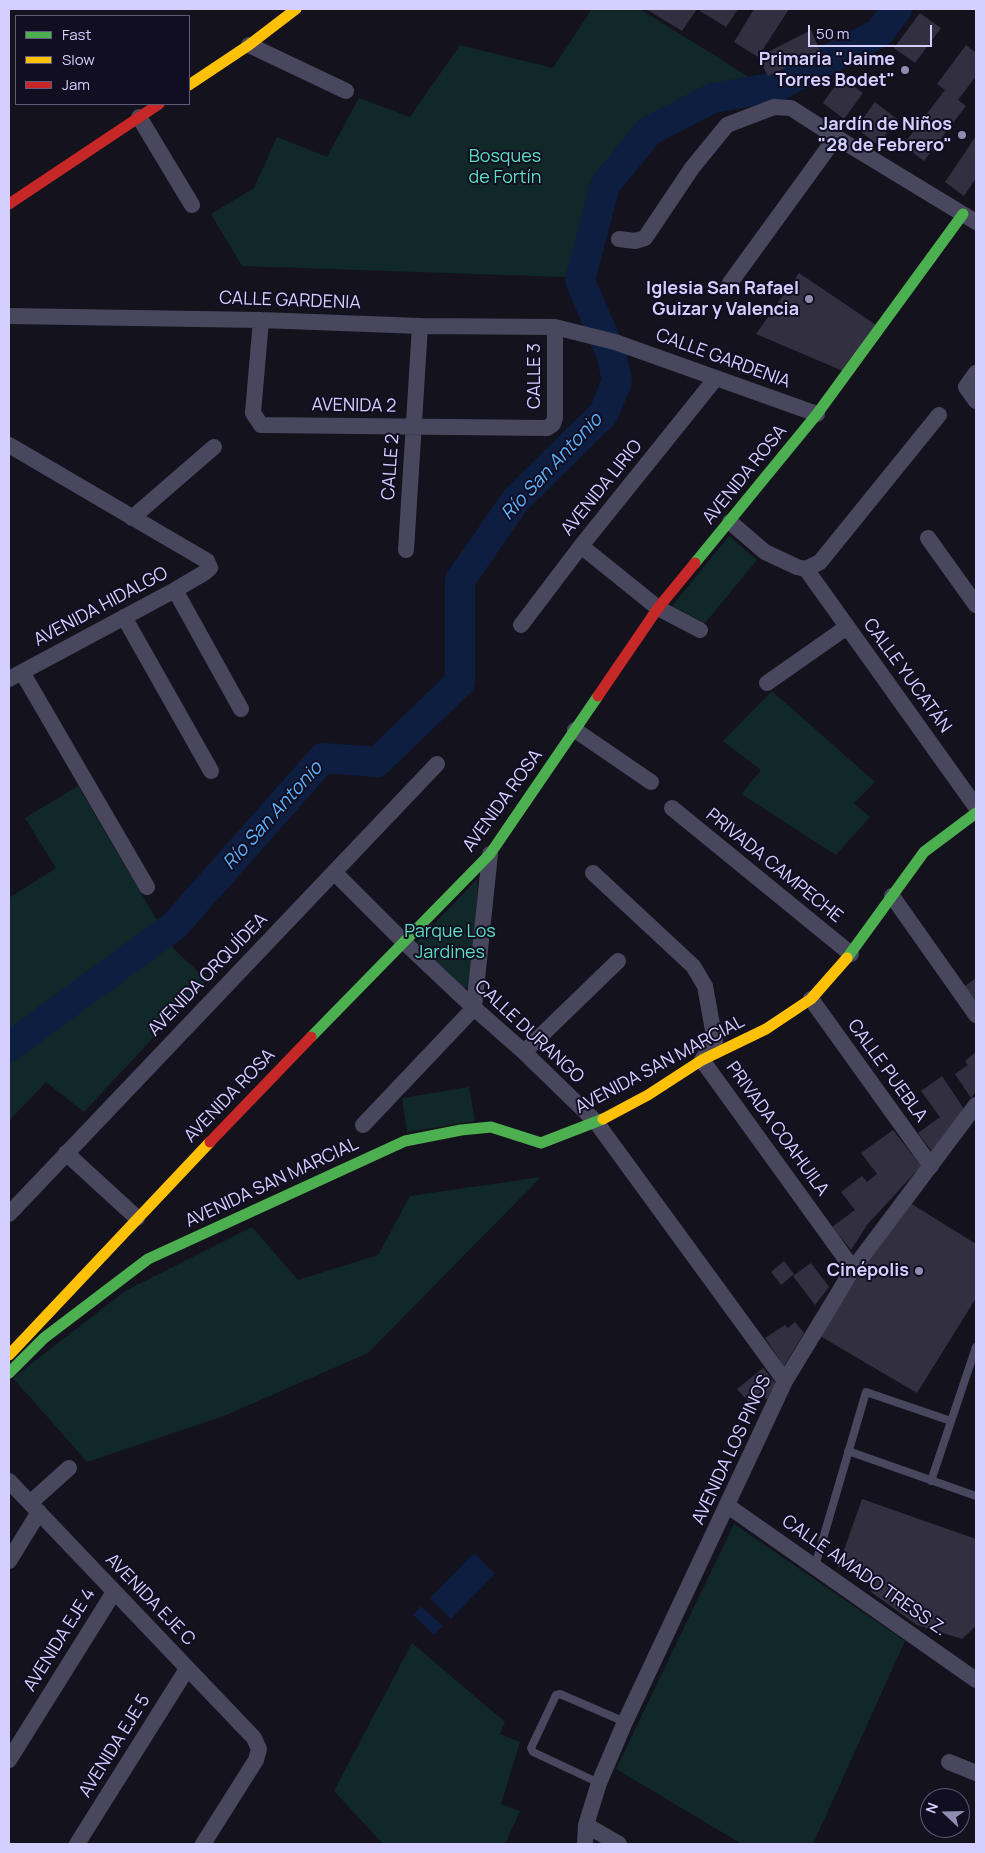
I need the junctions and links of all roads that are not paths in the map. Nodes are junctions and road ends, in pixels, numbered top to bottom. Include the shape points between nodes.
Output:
1 (296, 9) edge
2 (249, 45) junction
3 (190, 84) edge
4 (346, 91) dead end
5 (157, 105) edge
6 (139, 117) junction
7 (836, 137) junction
8 (9, 204) edge
9 (192, 205) dead end
10 (970, 218) edge
11 (619, 238) dead end
12 (730, 283) dead end
13 (9, 316) edge
14 (261, 320) junction
15 (420, 326) junction
16 (563, 329) junction
17 (976, 373) edge
18 (716, 378) junction
19 (976, 401) edge
20 (817, 414) junction
21 (940, 415) dead end
22 (553, 424) joint
23 (414, 427) junction
24 (9, 444) edge
25 (214, 447) dead end
26 (132, 518) junction
27 (730, 522) junction
28 (928, 538) dead end
29 (581, 546) junction
30 (406, 550) dead end
31 (806, 569) junction
32 (174, 590) junction
33 (976, 604) edge
34 (658, 608) junction
35 (124, 617) junction
36 (521, 626) dead end
37 (847, 628) junction
38 (700, 630) dead end
39 (15, 675) edge
40 (767, 683) dead end
41 (241, 709) dead end
42 (575, 730) junction
43 (437, 764) dead end
44 (211, 771) dead end
45 (651, 782) dead end
46 (976, 807) edge
47 (672, 808) dead end
48 (976, 814) edge
49 (490, 854) junction
50 (334, 872) junction
51 (593, 873) dead end
52 (147, 888) dead end
53 (892, 896) junction
54 (403, 941) junction
55 (851, 954) junction
56 (618, 961) dead end
57 (810, 999) junction
58 (474, 1008) junction
59 (976, 1015) edge
60 (524, 1052) junction
61 (702, 1060) junction
62 (976, 1105) edge
63 (596, 1122) junction
64 (363, 1125) dead end
65 (66, 1153) junction
66 (931, 1166) junction
67 (9, 1214) edge
68 (137, 1218) junction
69 (853, 1269) junction
70 (976, 1347) edge
71 (9, 1355) edge
72 (9, 1374) edge
73 (785, 1381) junction
74 (951, 1421) junction
75 (848, 1451) junction
76 (69, 1468) dead end
77 (9, 1481) edge
78 (931, 1481) junction
79 (976, 1496) edge
80 (728, 1506) junction
81 (34, 1508) junction
82 (9, 1561) edge
83 (814, 1566) junction
84 (114, 1592) junction
85 (188, 1669) junction
86 (976, 1680) edge
87 (625, 1722) junction
88 (9, 1760) edge
89 (950, 1762) dead end
90 (976, 1773) edge
91 (599, 1783) junction
92 (586, 1825) junction
93 (77, 1844) edge
94 (203, 1844) edge
95 (585, 1844) edge
96 (619, 1844) edge

1 - 2 street
2 - 3 street
2 - 4 street
5 - 6 street
6 - 8 street
6 - 9 street
7 - 10 street
7 - 11 street via 791,108 774,107 727,125 692,168 645,238 635,241
7 - 12 street
10 - 20 street, AVENIDA ROSA
13 - 14 street, CALLE GARDENIA
14 - 15 street, CALLE GARDENIA
14 - 23 street, AVENIDA 2 via 253,413 261,424
15 - 16 street, CALLE GARDENIA
15 - 23 street, CALLE 2
16 - 18 street, CALLE GARDENIA via 615,342
16 - 22 street, CALLE 3
17 - 19 street via 966,387
18 - 20 street, CALLE GARDENIA
18 - 29 street, AVENIDA LIRIO
20 - 27 street, AVENIDA ROSA
21 - 31 street via 820,562
22 - 23 street, AVENIDA 2 via 547,428
23 - 30 street, CALLE 2
24 - 26 street
25 - 26 street
26 - 32 street, AVENIDA HIDALGO via 207,561 210,568
27 - 31 street via 765,552
27 - 34 street, AVENIDA ROSA
28 - 33 street
29 - 34 street
29 - 36 street, AVENIDA LIRIO
31 - 37 street, CALLE YUCATÁN
32 - 35 street, AVENIDA HIDALGO
32 - 41 street
34 - 38 street
34 - 42 street, AVENIDA ROSA
35 - 39 street, AVENIDA HIDALGO
35 - 44 street
37 - 40 street
37 - 46 street, CALLE YUCATÁN
39 - 52 street
42 - 45 street
42 - 49 street, AVENIDA ROSA
43 - 50 street, AVENIDA ORQUÍDEA
47 - 55 street, PRIVADA CAMPECHE
48 - 53 street, AVENIDA SAN MARCIAL via 924,852
49 - 54 street, AVENIDA ROSA
49 - 58 street
50 - 54 street, CALLE DURANGO
50 - 65 street, AVENIDA ORQUÍDEA
51 - 61 street, PRIVADA COAHUILA via 693,966 705,986 715,1041
53 - 55 street, AVENIDA SAN MARCIAL
53 - 59 street
54 - 58 street, CALLE DURANGO
54 - 68 street, AVENIDA ROSA
55 - 57 street, AVENIDA SAN MARCIAL
56 - 60 street
57 - 61 street, AVENIDA SAN MARCIAL via 766,1029
57 - 66 street, CALLE PUEBLA
58 - 60 street, CALLE DURANGO
58 - 64 street
60 - 63 street, CALLE DURANGO
61 - 63 street, AVENIDA SAN MARCIAL via 648,1095
61 - 69 street, PRIVADA COAHUILA
62 - 66 street, AVENIDA LOS PINOS
63 - 72 street, AVENIDA SAN MARCIAL via 541,1144 491,1127 405,1141 148,1260 44,1338
63 - 73 street, CALLE DURANGO
65 - 67 street, AVENIDA ORQUÍDEA
65 - 68 street
66 - 69 street, AVENIDA LOS PINOS
68 - 71 street, AVENIDA ROSA
69 - 73 street, AVENIDA LOS PINOS
70 - 74 lane
73 - 80 street, AVENIDA LOS PINOS
74 - 75 lane via 866,1392
74 - 78 lane
75 - 78 lane
75 - 83 lane
76 - 81 street
77 - 81 street, AVENIDA EJE C
78 - 79 lane
80 - 83 street, CALLE AMADO TRESS Z.
80 - 87 street, AVENIDA LOS PINOS
81 - 82 street
81 - 84 street, AVENIDA EJE C
83 - 86 street, CALLE AMADO TRESS Z.
84 - 85 street, AVENIDA EJE C
84 - 88 street, AVENIDA EJE 4
85 - 93 street, AVENIDA EJE 5
85 - 94 street, AVENIDA EJE C via 254,1738 260,1749
87 - 91 street, AVENIDA LOS PINOS
87 - 91 lane via 560,1694 556,1696 531,1748 533,1752
89 - 90 street
91 - 92 street, AVENIDA LOS PINOS
92 - 95 street, AVENIDA LOS PINOS
92 - 96 street

